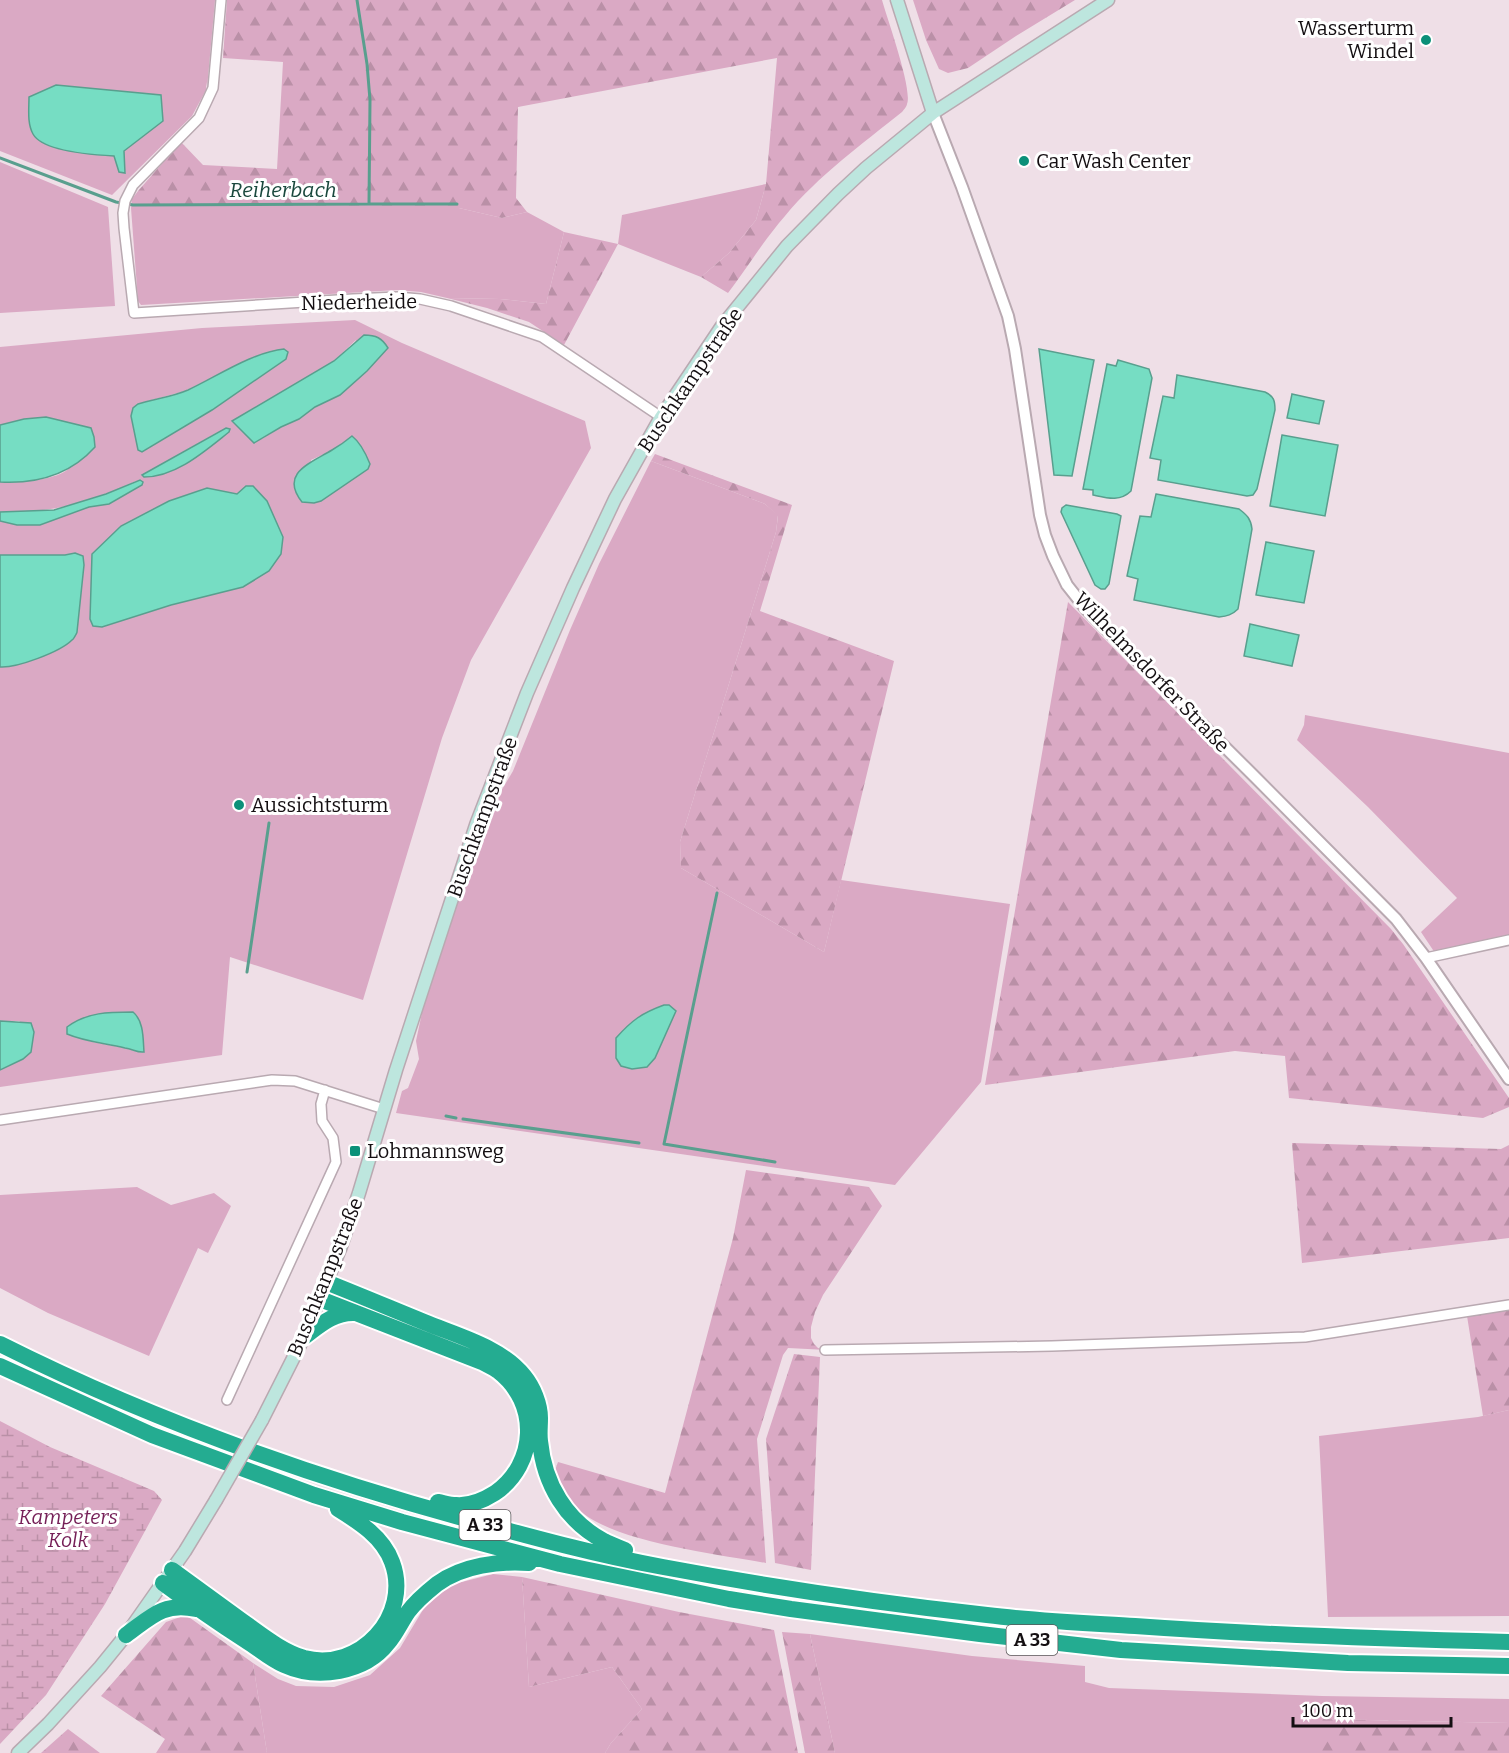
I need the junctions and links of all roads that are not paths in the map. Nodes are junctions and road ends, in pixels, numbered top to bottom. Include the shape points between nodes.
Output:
1 (221, 0) edge
2 (897, 0) edge
3 (1108, 0) edge
4 (933, 113) junction
5 (661, 417) junction
6 (1509, 940) edge
7 (1426, 958) junction
8 (1509, 1079) edge
9 (325, 1090) junction
10 (384, 1109) junction
11 (0, 1120) edge
12 (326, 1282) junction
13 (320, 1299) junction
14 (1509, 1305) edge
15 (359, 1313) junction
16 (304, 1338) junction
17 (0, 1344) edge
18 (825, 1350) dead end
19 (0, 1366) edge
20 (227, 1400) dead end
21 (312, 1473) junction
22 (314, 1495) junction
23 (560, 1564) junction
24 (661, 1567) junction
25 (167, 1576) junction
26 (200, 1610) junction
27 (126, 1635) junction
28 (1509, 1642) edge
29 (1509, 1666) edge
30 (18, 1753) edge

1 - 5 street, Niederheide via 213,88 199,118 133,185 125,201 134,312 353,299 420,299 542,337
2 - 4 main road
3 - 4 main road, Buschkampstraße
4 - 5 main road, Buschkampstraße via 838,194 787,246 722,326
4 - 7 street, Wilhelmsdorfer Straße via 1008,316 1040,515 1053,556 1068,585 1086,609 1396,920
5 - 10 main road, Buschkampstraße via 615,500 527,693 476,825
6 - 7 street
7 - 8 street, Wilhelmsdorfer Straße
9 - 10 street
9 - 11 street via 295,1081 272,1080
9 - 20 street, Buschkampstraße via 322,1121 333,1138 336,1162
10 - 12 main road, Buschkampstraße
12 - 13 main road, Buschkampstraße
12 - 24 highway via 484,1347 510,1362 535,1395 543,1465 566,1510 605,1542
13 - 15 highway
13 - 16 main road, Buschkampstraße
14 - 18 street via 1305,1337
15 - 16 highway via 336,1315
15 - 21 highway via 498,1370 525,1409 525,1454 516,1472 501,1488 488,1497 457,1506 348,1475
16 - 25 main road, Buschkampstraße, bridge via 216,1500
17 - 21 highway, A 33 via 114,1398
19 - 22 highway, A 33 via 152,1435
21 - 24 highway, A 33 via 511,1532
22 - 23 highway, A 33
22 - 25 highway via 367,1529 381,1542 392,1561 397,1582 395,1604 377,1637 360,1650 340,1658 305,1658 282,1649
23 - 26 highway via 498,1563 455,1573 416,1603 376,1655 340,1671 298,1671 282,1665
23 - 29 highway, A 33 via 791,1609 1121,1650 1348,1663
24 - 28 highway, A 33 via 835,1596 990,1616 1252,1634
25 - 26 highway
25 - 27 main road, Buschkampstraße
26 - 27 highway via 171,1607
27 - 30 main road, Buschkampstraße

